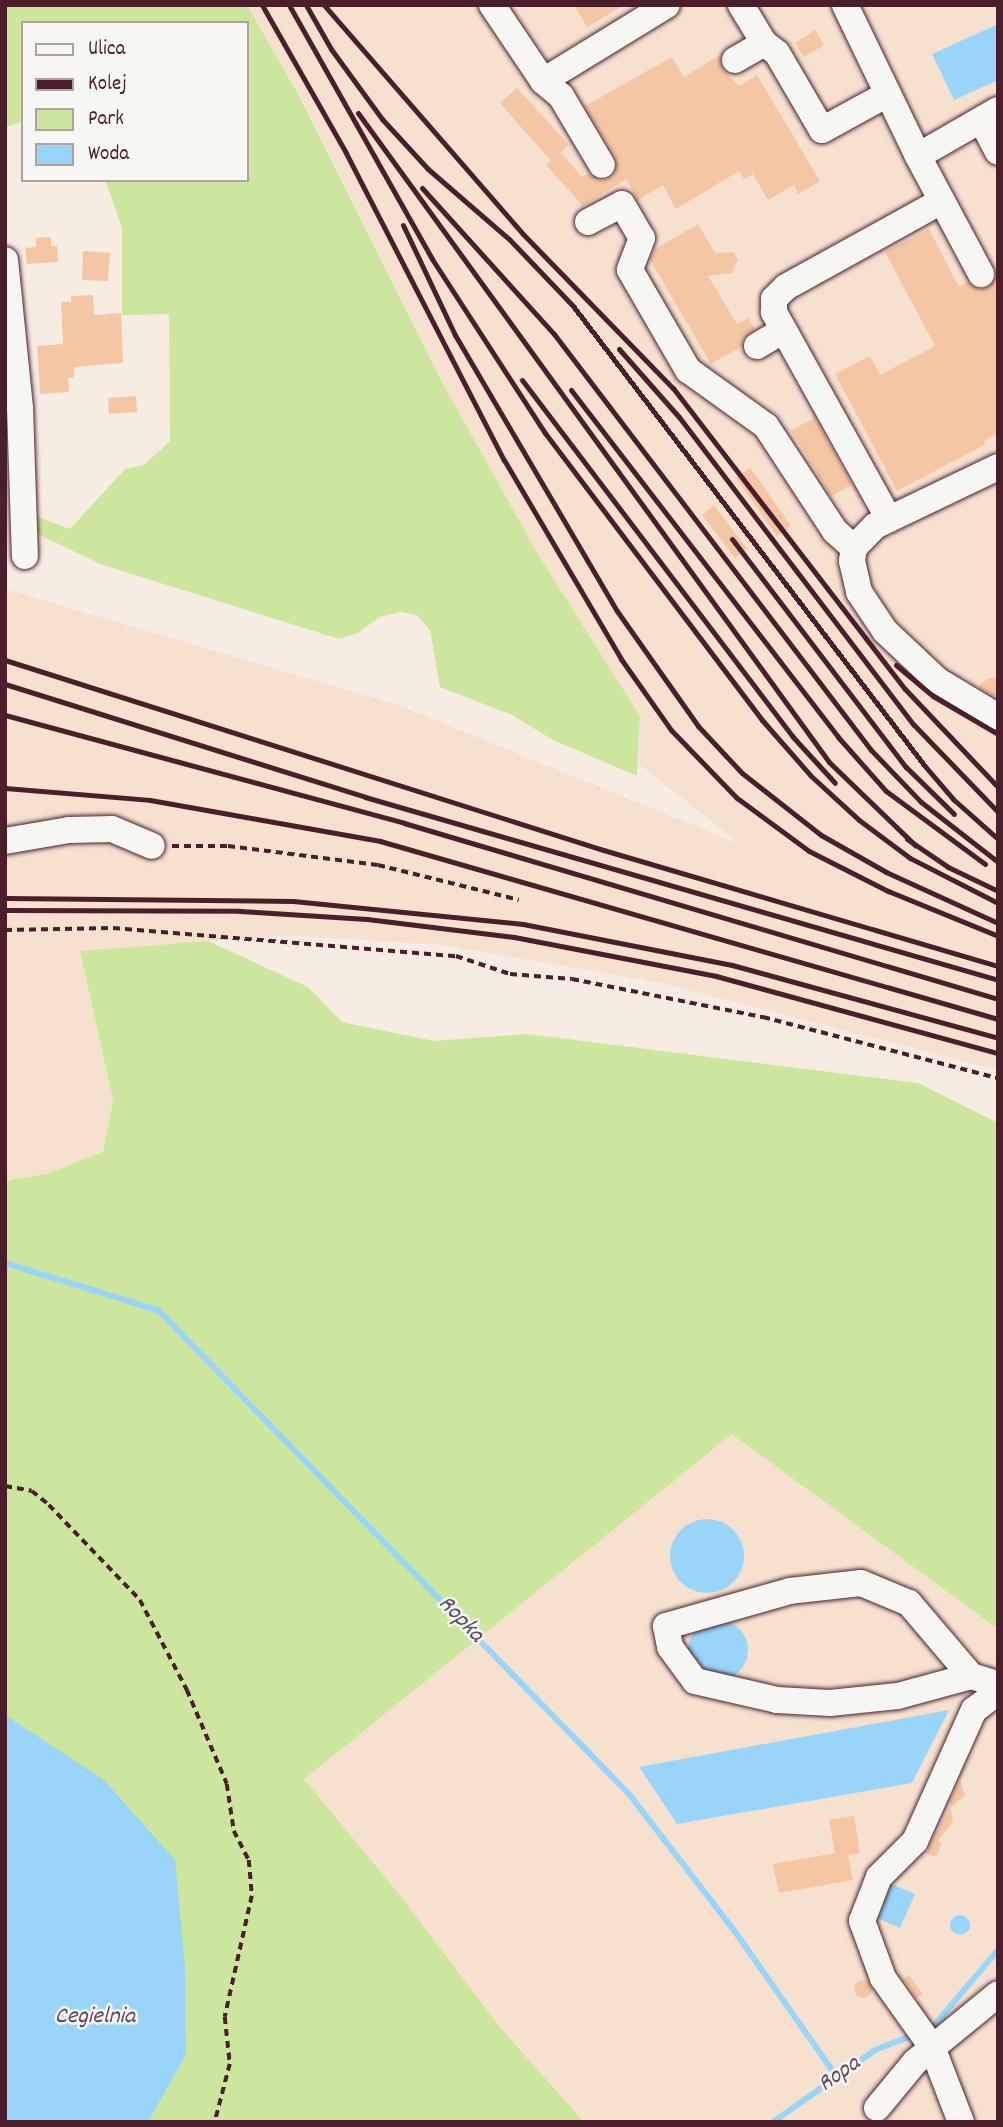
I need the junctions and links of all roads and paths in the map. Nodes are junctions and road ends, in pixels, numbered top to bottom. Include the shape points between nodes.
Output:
1 (492, 5) edge
2 (667, 5) edge
3 (741, 5) edge
4 (845, 5) edge
5 (764, 43) junction
6 (735, 60) dead end
7 (543, 81) junction
8 (886, 94) junction
9 (992, 130) edge
10 (918, 156) junction
11 (602, 165) dead end
12 (942, 201) junction
13 (589, 222) dead end
14 (5, 260) edge
15 (981, 274) dead end
16 (784, 330) junction
17 (757, 346) dead end
18 (998, 467) edge
19 (889, 519) junction
20 (854, 548) junction
21 (25, 556) dead end
22 (998, 717) edge
23 (5, 841) edge
24 (152, 846) joint
25 (519, 900) dead end
26 (5, 930) edge
27 (998, 1078) edge
28 (5, 1486) edge
29 (971, 1676) junction
30 (998, 1684) edge
31 (998, 1692) edge
32 (998, 1994) edge
33 (932, 2048) junction
34 (877, 2108) dead end
35 (215, 2122) edge
36 (961, 2122) edge

1 - 7 lane
2 - 7 lane
3 - 5 lane
4 - 8 lane
5 - 6 lane
5 - 8 lane via 777,53 822,130
7 - 11 lane via 561,96
8 - 10 lane
9 - 10 lane
10 - 12 lane
12 - 15 lane
12 - 16 lane via 786,287 773,306
13 - 20 lane via 622,204 642,238 630,270 688,370 766,426 835,531
14 - 21 lane via 20,408
16 - 17 lane
16 - 19 lane
18 - 19 lane
19 - 20 lane
20 - 22 lane via 853,573 859,592 885,631 937,680
23 - 24 lane via 69,830 113,829
24 - 25 path via 290,852 378,865
26 - 27 path via 126,929 456,956 510,974 572,979 763,1017
28 - 35 path via 32,1491 41,1498 140,1600 187,1690 227,1784 234,1831 249,1860 252,1896 225,2017 230,2064
29 - 29 lane via 909,1603 862,1583 790,1591 666,1626 670,1647 695,1681 777,1700 830,1703 898,1696
29 - 30 lane
31 - 33 lane via 974,1710 915,1841 879,1877 862,1922 883,1978
32 - 33 lane
33 - 34 lane
33 - 36 lane

